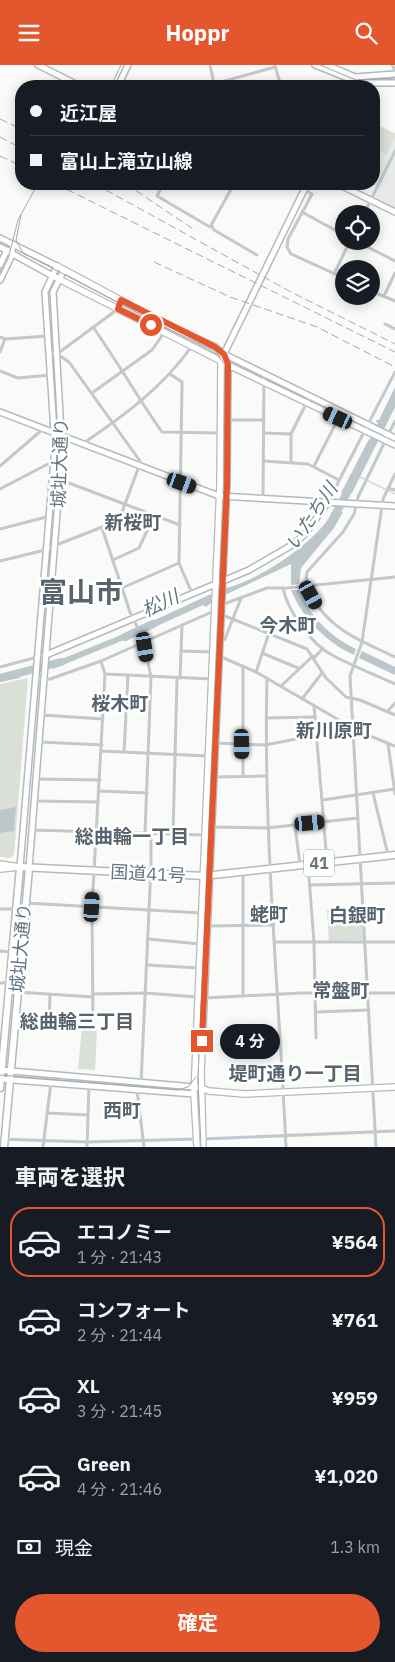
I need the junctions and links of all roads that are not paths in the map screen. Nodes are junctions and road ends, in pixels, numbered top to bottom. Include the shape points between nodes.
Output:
1 (38, 65) edge
2 (128, 65) edge
3 (210, 65) edge
4 (316, 65) edge
5 (327, 65) edge
6 (392, 65) edge
7 (275, 66) edge
8 (395, 70) edge
9 (395, 74) edge
10 (68, 80) edge
11 (121, 80) edge
12 (213, 80) edge
13 (230, 80) edge
14 (280, 80) edge
15 (350, 80) edge
16 (352, 80) edge
17 (370, 80) edge
18 (380, 83) edge
19 (395, 83) edge
20 (395, 151) edge
21 (380, 180) edge
22 (160, 190) edge
23 (231, 190) edge
24 (304, 190) edge
25 (308, 190) edge
26 (350, 190) edge
27 (375, 190) edge
28 (370, 200) junction
29 (368, 205) edge
30 (302, 212) junction
31 (395, 212) edge
32 (212, 226) junction
33 (335, 230) edge
34 (0, 237) edge
35 (13, 244) junction
36 (0, 247) edge
37 (346, 250) edge
38 (374, 250) edge
39 (9, 253) junction
40 (257, 255) dead end
41 (395, 261) edge
42 (0, 265) edge
43 (57, 266) junction
44 (64, 270) junction
45 (395, 273) edge
46 (334, 274) joint
47 (51, 275) junction
48 (58, 279) junction
49 (0, 280) edge
50 (380, 294) edge
51 (384, 296) junction
52 (121, 300) junction
53 (395, 301) edge
54 (118, 309) junction
55 (385, 324) dead end
56 (93, 327) junction
57 (395, 329) edge
58 (165, 332) junction
59 (48, 336) junction
60 (0, 337) edge
61 (5, 339) junction
62 (192, 346) junction
63 (0, 352) edge
64 (50, 354) junction
65 (57, 354) junction
66 (224, 354) junction
67 (221, 361) junction
68 (228, 365) junction
69 (124, 370) junction
70 (0, 371) edge
71 (395, 373) edge
72 (170, 374) junction
73 (264, 374) junction
74 (51, 375) junction
75 (264, 383) junction
76 (92, 393) junction
77 (310, 395) junction
78 (141, 402) junction
79 (306, 403) junction
80 (342, 411) junction
81 (0, 413) edge
82 (338, 418) junction
83 (228, 420) junction
84 (264, 420) junction
85 (395, 421) edge
86 (114, 423) junction
87 (368, 428) junction
88 (43, 429) junction
89 (182, 433) junction
90 (221, 433) junction
91 (264, 433) junction
92 (55, 434) junction
93 (291, 434) junction
94 (63, 437) junction
95 (386, 437) junction
96 (395, 438) edge
97 (82, 445) junction
98 (395, 445) edge
99 (264, 461) junction
100 (291, 462) junction
101 (54, 464) junction
102 (0, 466) edge
103 (139, 466) junction
104 (314, 466) junction
105 (395, 474) edge
106 (61, 480) junction
107 (339, 480) junction
108 (182, 483) junction
109 (1, 487) edge
110 (388, 488) junction
111 (395, 489) edge
112 (222, 497) junction
113 (263, 500) junction
114 (331, 503) junction
115 (125, 504) junction
116 (355, 504) junction
117 (381, 505) junction
118 (395, 506) edge
119 (154, 515) junction
120 (50, 516) junction
121 (180, 525) junction
122 (102, 528) junction
123 (0, 529) edge
124 (55, 545) junction
125 (48, 548) junction
126 (113, 560) junction
127 (0, 561) edge
128 (178, 563) junction
129 (395, 577) edge
130 (370, 579) junction
131 (219, 582) junction
132 (306, 585) junction
133 (122, 588) junction
134 (285, 588) junction
135 (192, 593) junction
136 (241, 598) junction
137 (219, 602) junction
138 (218, 613) junction
139 (234, 618) junction
140 (135, 622) junction
141 (182, 625) junction
142 (269, 633) junction
143 (144, 642) junction
144 (219, 642) junction
145 (362, 642) junction
146 (323, 648) junction
147 (181, 651) junction
148 (213, 652) junction
149 (262, 653) junction
150 (219, 656) junction
151 (46, 657) junction
152 (314, 657) junction
153 (395, 657) edge
154 (37, 660) junction
155 (101, 661) junction
156 (354, 663) junction
157 (0, 667) edge
158 (243, 667) junction
159 (298, 668) junction
160 (256, 672) junction
161 (322, 673) junction
162 (105, 674) junction
163 (128, 675) junction
164 (151, 677) junction
165 (37, 678) junction
166 (44, 678) junction
167 (178, 678) junction
168 (267, 678) junction
169 (211, 679) junction
170 (395, 684) edge
171 (281, 687) junction
172 (352, 697) junction
173 (302, 699) junction
174 (395, 703) edge
175 (314, 706) junction
176 (388, 711) junction
177 (41, 715) junction
178 (395, 715) edge
179 (315, 717) junction
180 (266, 718) junction
181 (103, 719) junction
182 (354, 728) junction
183 (318, 737) junction
184 (39, 741) junction
185 (215, 743) junction
186 (388, 743) junction
187 (242, 744) junction
188 (102, 745) junction
189 (265, 745) junction
190 (395, 746) edge
191 (101, 751) junction
192 (124, 752) junction
193 (148, 753) junction
194 (174, 755) junction
195 (209, 756) junction
196 (243, 776) junction
197 (266, 776) junction
198 (214, 777) junction
199 (36, 779) junction
200 (100, 780) junction
201 (394, 789) edge
202 (99, 791) junction
203 (147, 793) junction
204 (373, 793) junction
205 (395, 794) edge
206 (356, 795) junction
207 (323, 800) junction
208 (34, 801) junction
209 (98, 802) junction
210 (358, 818) junction
211 (324, 822) junction
212 (295, 825) junction
213 (212, 827) junction
214 (267, 828) junction
215 (32, 830) junction
216 (97, 832) junction
217 (145, 833) junction
218 (173, 834) junction
219 (205, 835) junction
220 (392, 855) edge
221 (361, 858) junction
222 (328, 863) junction
223 (0, 864) edge
224 (300, 865) junction
225 (308, 865) junction
226 (20, 867) junction
227 (29, 868) junction
228 (0, 869) edge
229 (270, 869) junction
230 (95, 871) junction
231 (243, 872) junction
232 (150, 874) junction
233 (207, 876) junction
234 (362, 883) junction
235 (395, 883) edge
236 (310, 885) junction
237 (25, 903) junction
238 (92, 907) junction
239 (0, 909) edge
240 (16, 909) junction
241 (149, 911) junction
242 (202, 913) junction
243 (274, 925) junction
244 (207, 926) junction
245 (243, 926) junction
246 (148, 939) junction
247 (275, 942) junction
248 (314, 942) junction
249 (365, 942) junction
250 (395, 942) edge
251 (201, 944) junction
252 (0, 951) edge
253 (12, 952) junction
254 (147, 965) junction
255 (200, 968) junction
256 (0, 983) edge
257 (9, 983) junction
258 (17, 992) junction
259 (145, 993) junction
260 (315, 993) junction
261 (395, 993) edge
262 (278, 994) junction
263 (368, 994) junction
264 (50, 995) junction
265 (93, 995) junction
266 (243, 996) junction
267 (201, 998) junction
268 (369, 1010) junction
269 (316, 1011) junction
270 (49, 1022) dead end
271 (93, 1026) dead end
272 (316, 1038) dead end
273 (1, 1070) edge
274 (10, 1071) junction
275 (0, 1079) edge
276 (9, 1080) junction
277 (51, 1082) junction
278 (141, 1083) junction
279 (89, 1085) junction
280 (0, 1087) edge
281 (197, 1087) junction
282 (395, 1087) edge
283 (373, 1088) junction
284 (137, 1089) junction
285 (209, 1091) junction
286 (283, 1092) junction
287 (194, 1094) junction
288 (201, 1094) junction
289 (47, 1113) junction
290 (88, 1115) junction
291 (395, 1131) edge
292 (375, 1132) junction
293 (286, 1136) junction
294 (199, 1139) junction
295 (44, 1141) junction
296 (143, 1141) junction
297 (3, 1142) edge
298 (87, 1142) junction
299 (43, 1147) edge
300 (87, 1147) edge
301 (144, 1147) edge
302 (196, 1147) edge
303 (203, 1147) edge
304 (286, 1147) edge
305 (376, 1147) edge

1 - 10 street
2 - 11 street
3 - 12 street
4 - 15 street
5 - 16 street
6 - 8 street
7 - 13 street
7 - 14 street
9 - 17 street
18 - 19 street
20 - 21 street
22 - 32 street via 157,196
23 - 32 street
24 - 66 street
25 - 30 street via 312,194
26 - 28 street
27 - 28 street
28 - 29 street
28 - 31 street
30 - 33 street
30 - 46 street via 287,247 291,254
32 - 40 street
34 - 35 street
35 - 39 street
35 - 43 street
36 - 39 street
37 - 46 street
38 - 41 street
39 - 42 street
39 - 47 street
39 - 49 street
43 - 44 main road
43 - 47 street
44 - 48 street, 城址大通り
44 - 52 main road
45 - 51 street
47 - 48 main road
47 - 59 street, 城址大通り via 45,292
48 - 54 main road
48 - 65 street, 城址大通り via 53,292
50 - 51 street
51 - 53 street
52 - 54 street
52 - 66 main road
54 - 56 street
54 - 58 main road
55 - 57 street
56 - 65 street
56 - 69 street
58 - 62 main road
58 - 69 street via 152,349
59 - 61 street
59 - 64 street, 城址大通り
60 - 61 street
61 - 63 street
62 - 67 main road
62 - 72 street
64 - 65 street
64 - 74 street, 城址大通り
65 - 76 street via 69,362
65 - 94 street, 城址大通り
66 - 67 street
66 - 68 main road
66 - 73 street
67 - 68 street
67 - 90 main road
68 - 75 street
68 - 83 main road
69 - 76 street
69 - 78 street
70 - 74 street via 18,378
71 - 87 street
72 - 78 street
72 - 89 street via 182,382
73 - 75 street
73 - 77 street
74 - 92 street, 城址大通り
75 - 79 street
75 - 84 street
76 - 86 street
77 - 79 street
77 - 80 street
78 - 86 street
78 - 89 street via 162,433
79 - 82 street
79 - 93 street
80 - 82 street
80 - 87 street
81 - 88 street
82 - 87 street
82 - 104 street
83 - 84 street
83 - 112 main road
84 - 91 street
85 - 95 street
86 - 97 street
86 - 103 street via 140,461
87 - 95 street
87 - 107 street
88 - 92 street
88 - 102 street
89 - 90 street
89 - 108 street
90 - 112 main road
91 - 93 street
91 - 99 street
92 - 94 street
92 - 101 street, 城址大通り
93 - 100 street
94 - 97 street
94 - 106 street, 城址大通り
95 - 96 street
95 - 98 street
95 - 116 street
97 - 103 street
99 - 100 street
99 - 113 street
100 - 104 street
101 - 109 street
101 - 120 street, 城址大通り
103 - 108 street
103 - 115 street
104 - 107 street
105 - 110 street
106 - 115 street
106 - 124 street, 城址大通り
107 - 114 street
108 - 112 street
108 - 121 street
110 - 111 street
110 - 117 street
112 - 113 street
112 - 131 main road
113 - 114 street
114 - 116 street
114 - 131 street via 292,545 249,570
115 - 119 street
115 - 122 street via 115,522
116 - 117 street
116 - 132 street via 354,515 343,532 307,572
117 - 118 street
117 - 130 street
119 - 121 street
119 - 126 street via 139,548
120 - 123 street
120 - 125 street, 城址大通り
121 - 128 street
122 - 124 street
122 - 126 street
124 - 125 street
124 - 151 street, 城址大通り
125 - 127 street
125 - 154 street, 城址大通り
126 - 133 street
128 - 133 street
128 - 135 street
129 - 130 street
130 - 132 street
130 - 145 street
131 - 135 street
131 - 137 main road
132 - 134 street
132 - 145 street via 326,618
133 - 140 street
134 - 136 street via 267,587
134 - 146 street via 293,613
135 - 140 street
136 - 137 street
136 - 139 street
137 - 138 main road
138 - 139 street
138 - 141 street
138 - 144 main road
138 - 148 main road
139 - 142 street
139 - 144 street via 225,639
140 - 143 street
140 - 151 street
141 - 143 street
141 - 147 street
142 - 149 street
142 - 152 street via 307,649
143 - 155 street
143 - 164 street
144 - 150 main road
145 - 153 street
145 - 156 street
146 - 152 street
146 - 156 street
147 - 148 street
147 - 167 street
148 - 169 main road
149 - 159 street
149 - 160 street
150 - 158 street
150 - 185 main road
151 - 154 street
151 - 166 street, 城址大通り
152 - 159 street
152 - 161 street
154 - 157 street
154 - 165 street, 城址大通り
155 - 162 street
155 - 166 street
156 - 170 street
156 - 172 street via 350,676
158 - 160 street
158 - 187 street
159 - 171 street
160 - 168 street
161 - 172 street via 346,697
161 - 173 street
162 - 163 street
162 - 181 street
163 - 164 street
163 - 192 street
164 - 167 street
164 - 193 street
165 - 166 street
165 - 226 street, 城址大通り
166 - 177 street, 城址大通り
167 - 169 street
167 - 194 street
168 - 171 street
168 - 180 street
169 - 195 main road
171 - 173 street
172 - 176 street
172 - 182 street
173 - 175 street
174 - 176 street
175 - 179 street
175 - 182 street
176 - 178 street
177 - 181 street
177 - 184 street, 城址大通り
179 - 180 street
179 - 183 street
180 - 189 street
181 - 188 street
182 - 183 street
182 - 186 street
182 - 206 street
183 - 189 street
183 - 207 street
184 - 188 street
184 - 199 street, 城址大通り
185 - 187 street
185 - 198 main road
186 - 190 street
186 - 201 street
187 - 189 street
187 - 196 street
188 - 191 street
189 - 197 street
191 - 192 street
191 - 200 street
192 - 193 street
193 - 194 street
193 - 203 street
194 - 195 street
194 - 218 street
195 - 219 main road
196 - 197 street
196 - 198 street
197 - 214 street
198 - 213 main road
199 - 200 street
199 - 208 street, 城址大通り
200 - 202 street
201 - 204 street
201 - 205 street
202 - 203 street
202 - 209 street
203 - 217 street
204 - 206 street
204 - 220 street
206 - 207 street
206 - 210 street
207 - 211 street
208 - 209 street
208 - 215 street, 城址大通り
209 - 216 street
210 - 211 street
210 - 221 street
211 - 212 street
211 - 222 street
212 - 214 street
212 - 224 street
213 - 214 street
213 - 233 main road
214 - 229 street
215 - 216 street
215 - 227 street, 城址大通り
216 - 217 street
216 - 230 street
217 - 218 street
217 - 232 street via 151,837
218 - 219 street
219 - 233 main road
220 - 221 highway, 国道41号 / 41
221 - 222 highway, 国道41号 / 41
221 - 234 street
222 - 225 highway, 国道41号 / 41
223 - 226 main road
224 - 225 highway, 国道41号 / 41
224 - 229 highway, 国道41号 / 41
225 - 236 street
226 - 227 highway, 国道41号 / 41
226 - 228 main road
226 - 240 highway, 城址大通り
227 - 230 highway, 国道41号 / 41
227 - 237 highway, 城址大通り
229 - 231 highway, 国道41号 / 41
229 - 243 street
230 - 232 highway, 国道41号 / 41
230 - 238 street
231 - 233 highway, 国道41号 / 41
231 - 245 street
232 - 233 highway, 国道41号 / 41
232 - 241 street
233 - 242 main road
233 - 244 main road
234 - 235 street
234 - 236 street
234 - 249 street
236 - 248 street
237 - 238 street
237 - 258 highway, 城址大通り
238 - 241 street
238 - 265 street
239 - 240 street
240 - 253 highway, 城址大通り
241 - 242 street
241 - 246 street
242 - 251 main road
243 - 245 street
243 - 247 street
244 - 245 street
244 - 267 main road
245 - 266 street
246 - 251 street
246 - 254 street
247 - 248 street
247 - 262 street
248 - 249 street
248 - 260 street
249 - 250 street
249 - 263 street
251 - 255 main road
252 - 253 street
253 - 257 highway, 城址大通り
254 - 255 street
254 - 259 street
255 - 267 main road
256 - 257 street
257 - 273 highway, 城址大通り
258 - 264 street
258 - 274 highway, 城址大通り
259 - 265 street
259 - 267 street
259 - 278 street
260 - 262 street
260 - 263 street
260 - 269 street
261 - 263 street
262 - 266 street
262 - 286 street
263 - 268 street
264 - 265 street
264 - 270 street
265 - 271 street
266 - 267 street
267 - 281 main road
268 - 269 street
268 - 283 street
269 - 272 street
273 - 274 street
273 - 275 highway, 城址大通り
274 - 276 highway, 城址大通り
274 - 278 street
275 - 276 street
275 - 280 highway, 城址大通り
276 - 277 street
276 - 297 highway, 城址大通り
277 - 279 street
277 - 289 street
278 - 281 street
279 - 284 street
279 - 290 street
281 - 285 main road
281 - 287 main road
281 - 288 main road
282 - 283 main road
283 - 286 main road
283 - 292 street
284 - 287 street
284 - 296 street
285 - 286 main road via 245,1094
285 - 288 main road
286 - 293 street
287 - 288 main road
287 - 294 main road
288 - 294 main road
289 - 290 street
289 - 295 street
290 - 298 street
291 - 292 street
292 - 293 street
292 - 305 street
293 - 294 street
293 - 304 street
294 - 296 street
294 - 302 main road
294 - 303 main road
295 - 297 street
295 - 298 street
295 - 299 street
296 - 298 street
296 - 301 street
298 - 300 street

